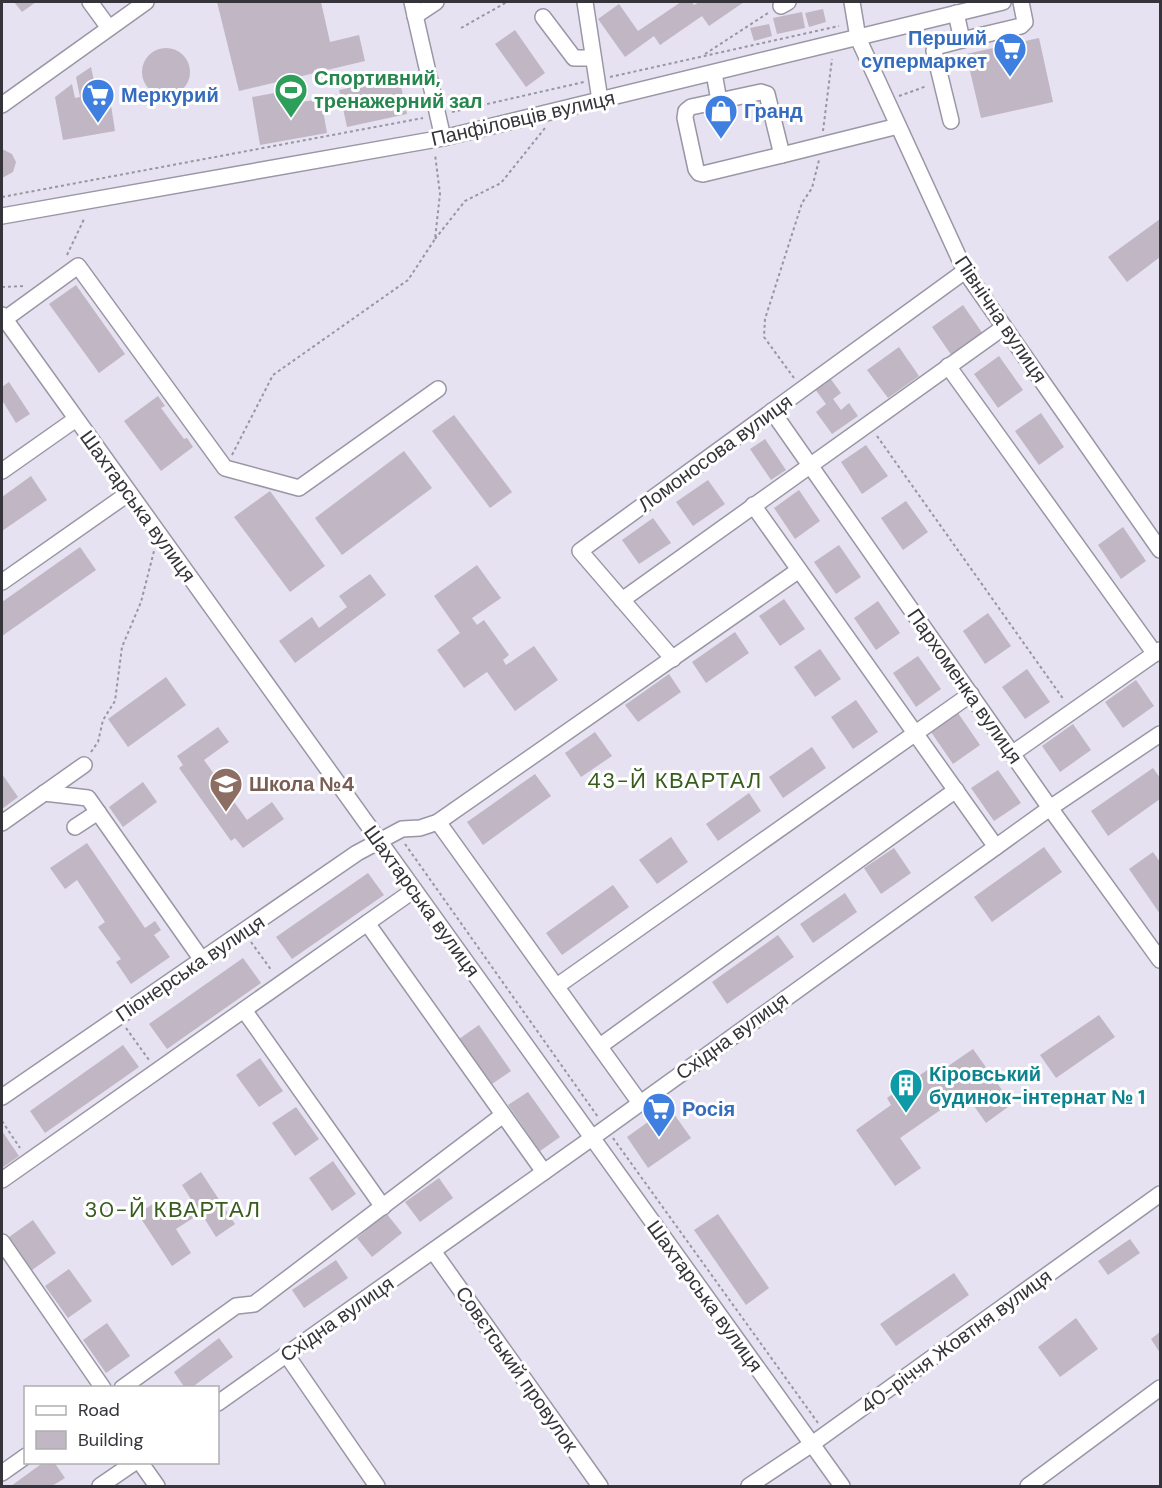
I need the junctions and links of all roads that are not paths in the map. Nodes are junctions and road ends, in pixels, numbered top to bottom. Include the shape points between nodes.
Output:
1 (90, 2) edge
2 (146, 2) edge
3 (436, 2) edge
4 (585, 2) edge
5 (852, 2) edge
6 (1003, 2) edge
7 (1021, 2) edge
8 (414, 9) edge
9 (956, 13) junction
10 (543, 18) dead end
11 (109, 28) junction
12 (858, 38) junction
13 (962, 40) junction
14 (592, 58) junction
15 (714, 73) junction
16 (600, 100) junction
17 (719, 101) junction
18 (2, 105) edge
19 (951, 121) dead end
20 (898, 126) junction
21 (438, 139) junction
22 (782, 155) junction
23 (2, 216) edge
24 (965, 271) junction
25 (3, 317) edge
26 (1004, 327) junction
27 (948, 366) junction
28 (438, 389) dead end
29 (772, 411) junction
30 (76, 419) junction
31 (810, 465) junction
32 (2, 471) edge
33 (129, 493) junction
34 (753, 506) junction
35 (1161, 550) edge
36 (799, 570) junction
37 (2, 582) edge
38 (622, 600) junction
39 (1158, 652) edge
40 (673, 659) junction
41 (971, 694) junction
42 (915, 733) junction
43 (1161, 734) edge
44 (1012, 753) junction
45 (84, 765) road end
46 (956, 790) junction
47 (44, 793) junction
48 (1050, 807) junction
49 (98, 812) junction
50 (438, 822) junction
51 (2, 823) edge
52 (75, 827) dead end
53 (380, 842) junction
54 (996, 847) junction
55 (414, 890) junction
56 (368, 923) junction
57 (202, 960) junction
58 (1161, 960) edge
59 (557, 986) junction
60 (244, 1010) junction
61 (600, 1046) junction
62 (2, 1097) edge
63 (640, 1103) junction
64 (503, 1115) junction
65 (592, 1138) junction
66 (544, 1172) junction
67 (2, 1180) edge
68 (1161, 1194) edge
69 (383, 1207) junction
70 (2, 1242) edge
71 (433, 1251) junction
72 (286, 1354) junction
73 (102, 1386) edge
74 (125, 1386) edge
75 (1161, 1388) edge
76 (219, 1402) edge
77 (812, 1444) junction
78 (24, 1457) edge
79 (132, 1464) edge
80 (141, 1464) edge
81 (2, 1473) edge
82 (100, 1486) edge
83 (157, 1486) edge
84 (377, 1486) edge
85 (600, 1486) edge
86 (749, 1486) edge
87 (842, 1486) edge
88 (1028, 1486) edge

1 - 11 street
2 - 11 street
3 - 8 street
4 - 14 street
5 - 12 street, Північна вулиця
6 - 9 street, Панфіловців вулиця
7 - 13 street via 1025,22 1022,27
8 - 21 street
9 - 12 street, Панфіловців вулиця
9 - 13 street
10 - 14 street via 574,58
11 - 18 street
12 - 15 street, Панфіловців вулиця
12 - 20 street, Північна вулиця
13 - 19 street via 934,51
14 - 16 street
15 - 16 street, Панфіловців вулиця
15 - 17 street
16 - 21 street, Панфіловців вулиця
17 - 22 street via 767,94
17 - 22 street via 691,107 684,118 699,173
20 - 22 street
20 - 24 street, Північна вулиця
21 - 23 street, Панфіловців вулиця
24 - 26 street, Північна вулиця
24 - 29 street, Ломоносова вулиця
25 - 28 street via 78,266 225,468 299,488
25 - 30 street, Шахтарська вулиця
26 - 27 street
26 - 35 street, Північна вулиця
27 - 31 street
27 - 39 street
29 - 31 street, Пархоменка вулиця
29 - 38 street, Ломоносова вулиця via 580,551
30 - 32 street
30 - 33 street, Шахтарська вулиця
31 - 34 street
31 - 41 street, Пархоменка вулиця
33 - 37 street
33 - 53 street, Шахтарська вулиця
34 - 36 street
34 - 38 street
36 - 40 street
36 - 42 street
38 - 40 street, Ломоносова вулиця
39 - 44 street
40 - 50 street
41 - 42 street
41 - 44 street, Пархоменка вулиця
42 - 46 street
42 - 59 street
43 - 48 street, Східна вулиця
44 - 48 street, Пархоменка вулиця
45 - 47 street
46 - 54 street
46 - 61 street
47 - 49 street via 88,798
47 - 51 street
48 - 54 street, Східна вулиця
48 - 58 street, Пархоменка вулиця
49 - 52 street
49 - 57 street
50 - 53 street, Піонерська вулиця via 402,829
50 - 59 street
53 - 55 street, Шахтарська вулиця
53 - 57 street, Піонерська вулиця
54 - 63 street, Східна вулиця
55 - 56 street
55 - 65 street, Шахтарська вулиця
56 - 60 street
56 - 64 street
57 - 62 street, Піонерська вулиця
59 - 61 street
60 - 67 street
60 - 69 street
61 - 63 street
63 - 65 street, Східна вулиця
64 - 66 street
64 - 69 street
65 - 66 street, Східна вулиця
65 - 77 street, Шахтарська вулиця
66 - 71 street, Східна вулиця
68 - 77 street, 40-річчя Жовтня вулиця
69 - 74 street via 254,1305 236,1306
70 - 73 street
71 - 72 street, Східна вулиця
71 - 85 street, Совєтський провулок
72 - 76 street, Східна вулиця
72 - 84 street
75 - 88 street
77 - 86 street, 40-річчя Жовтня вулиця
77 - 87 street, Шахтарська вулиця
78 - 81 street
79 - 82 street
80 - 83 street

